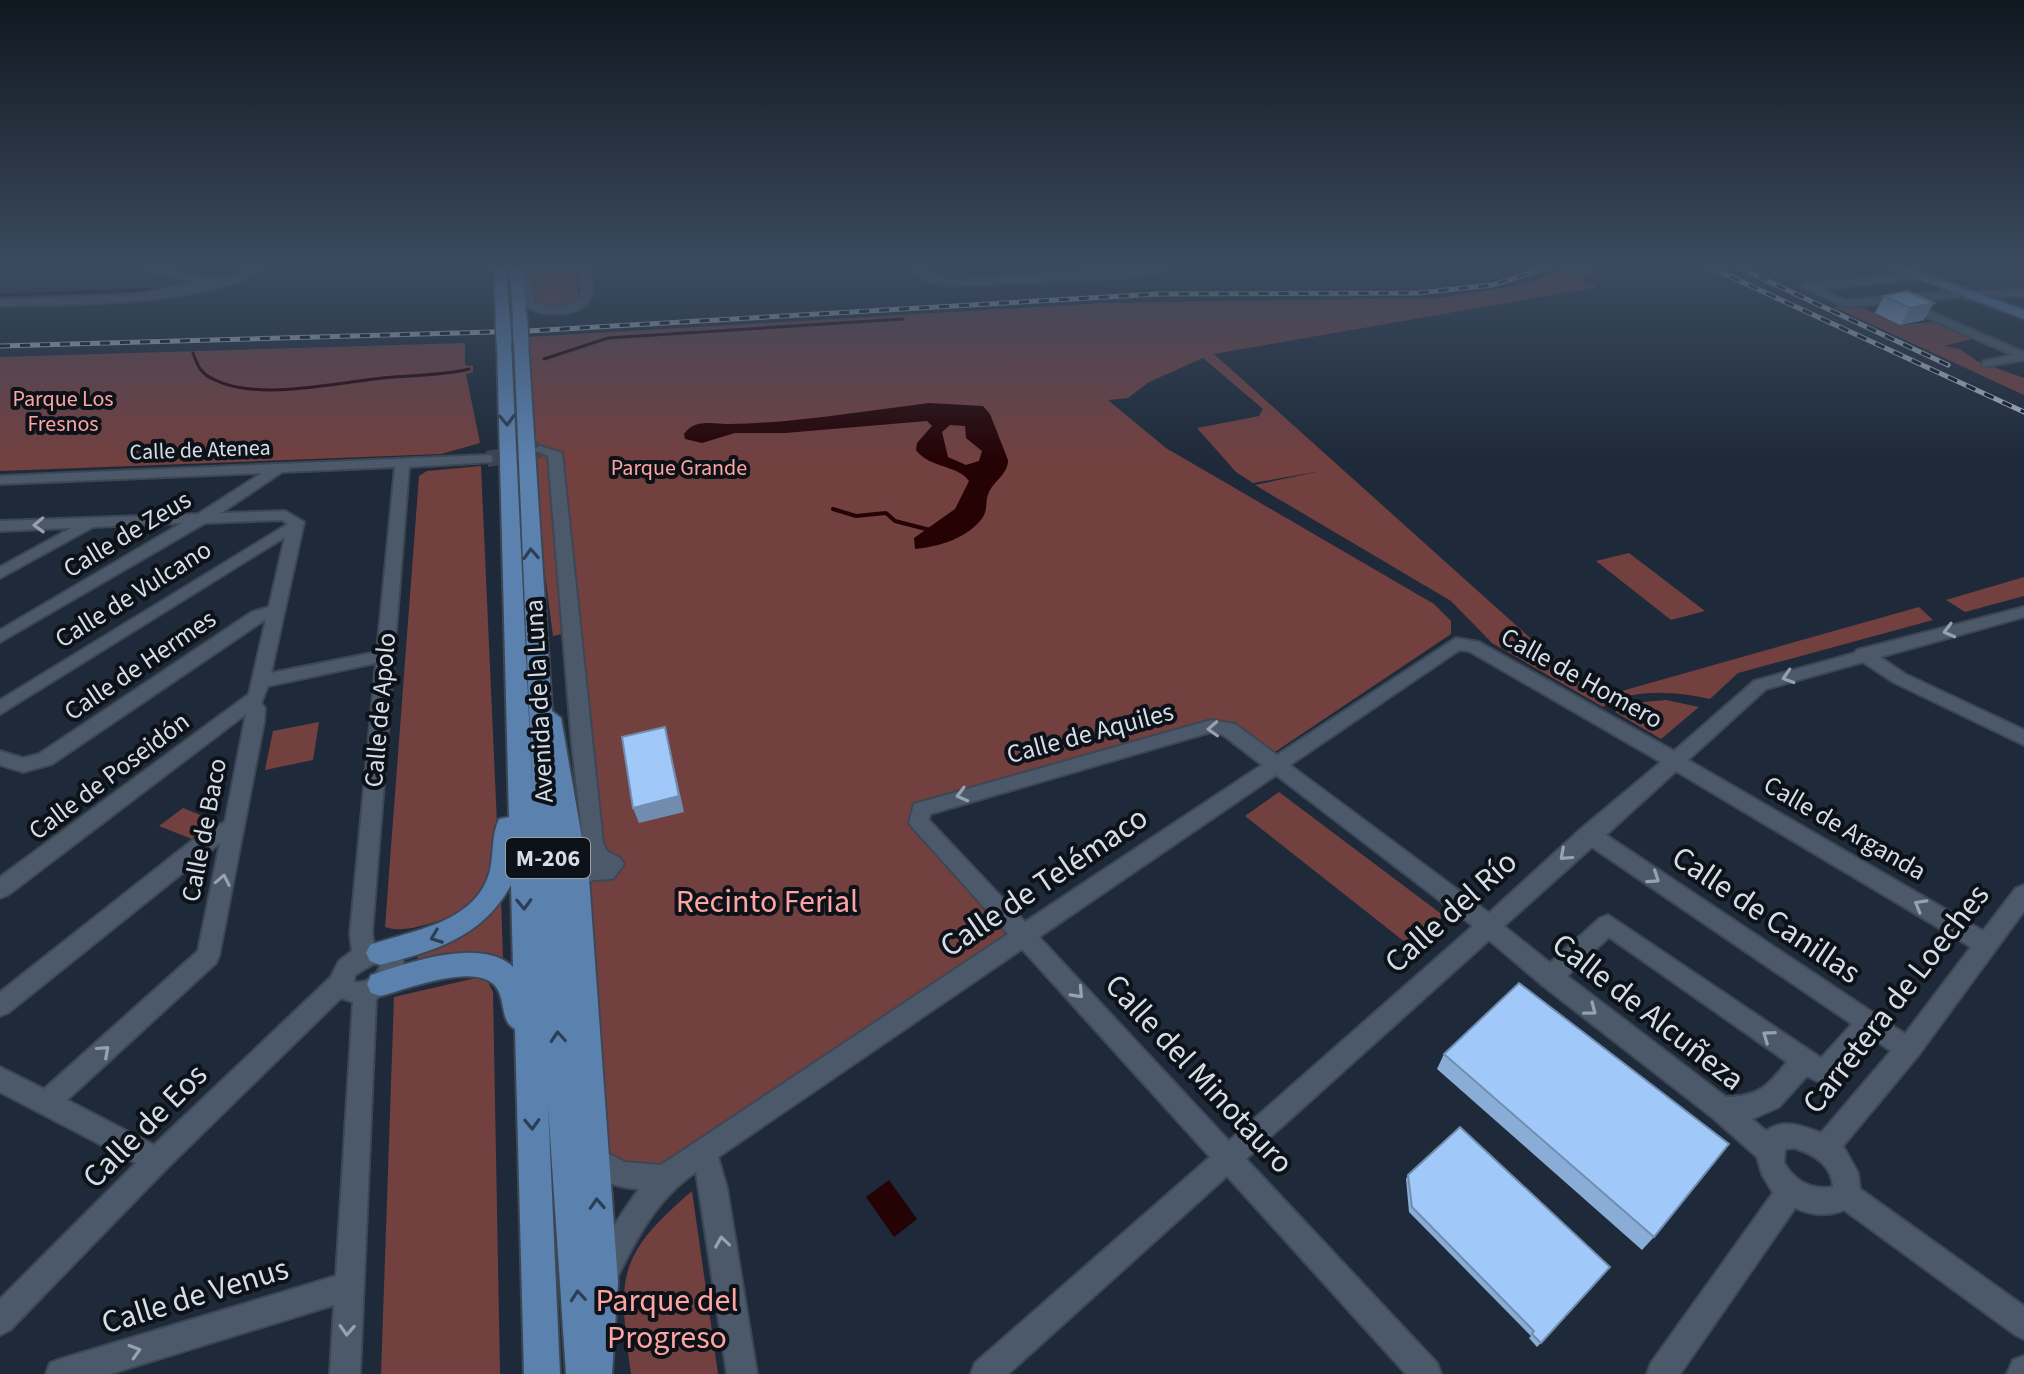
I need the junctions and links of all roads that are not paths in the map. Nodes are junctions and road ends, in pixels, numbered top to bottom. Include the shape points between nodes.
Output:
1 (512, 332) edge
2 (1969, 332) edge
3 (2024, 356) edge
4 (1987, 364) dead end
5 (540, 450) dead end
6 (487, 459) tunnel mouth
7 (402, 464) junction
8 (277, 469) junction
9 (0, 480) edge
10 (202, 518) junction
11 (290, 522) junction
12 (92, 523) junction
13 (0, 526) edge
14 (0, 573) edge
15 (276, 610) junction
16 (2024, 612) edge
17 (0, 637) edge
18 (1462, 643) joint
19 (1863, 654) junction
20 (384, 656) junction
21 (526, 668) junction
22 (263, 681) junction
23 (249, 704) junction
24 (0, 708) edge
25 (2024, 738) edge
26 (0, 758) edge
27 (1674, 760) junction
28 (1279, 764) junction
29 (919, 822) joint
30 (233, 827) junction
31 (1589, 834) junction
32 (590, 870) junction
33 (0, 889) edge
34 (2024, 894) edge
35 (1488, 924) junction
36 (1025, 936) junction
37 (1987, 945) junction
38 (372, 954) junction
39 (1550, 978) junction
40 (363, 987) junction
41 (0, 1006) edge
42 (1868, 1023) junction
43 (529, 1046) junction
44 (1908, 1049) junction
45 (1803, 1061) junction
46 (0, 1079) edge
47 (46, 1103) junction
48 (1722, 1109) junction
49 (1825, 1148) junction
50 (1769, 1150) junction
51 (703, 1151) junction
52 (1229, 1156) junction
53 (157, 1160) junction
54 (595, 1160) junction
55 (664, 1178) junction
56 (1791, 1191) junction
57 (1846, 1195) junction
58 (601, 1282) junction
59 (349, 1286) junction
60 (0, 1320) edge
61 (2024, 1324) edge
62 (61, 1374) edge
63 (345, 1374) edge
64 (542, 1374) edge
65 (584, 1374) edge
66 (595, 1374) edge
67 (742, 1374) edge
68 (986, 1374) edge
69 (1426, 1374) edge
70 (1662, 1374) edge

1 - 21 main road, Avenida de la Luna / M-206
2 - 3 street
3 - 4 street
5 - 32 street via 555,453 593,843
6 - 7 street, Calle de Atenea
7 - 8 street, Calle de Atenea
7 - 20 street, Calle de Apolo
8 - 9 street, Calle de Atenea
8 - 10 street, Calle de Zeus
10 - 11 street
10 - 12 street
10 - 17 street, Calle de Zeus
11 - 15 street
11 - 24 street, Calle de Vulcano
12 -> 13 street
12 - 14 street
15 - 22 street
15 - 26 street, Calle de Hermes via 258,616 58,752 34,764
16 -> 19 street, Calle del Río
18 - 27 street, Calle de Homero
18 - 28 street, Calle de Telémaco
19 - 25 street via 1899,678
19 -> 27 street, Calle del Río via 1760,685
20 - 22 street
20 - 38 street, Calle de Apolo via 361,934
21 - 32 main road via 556,744
21 -> 38 main road via 505,756 509,843 502,881 469,923 440,937
21 -> 43 main road, Avenida de la Luna / M-206
65 -> 21 main road, Avenida de la Luna / M-206
22 - 23 street
23 - 30 street, Calle de Baco via 256,708 255,722
23 - 33 street, Calle de Poseidón
27 - 31 street, Calle del Río
37 -> 27 street, Calle de Arganda
28 -> 29 street, Calle de Aquiles via 1228,729 1211,726 938,802 921,809
28 - 35 street, Calle de Alcuñeza
28 - 36 street, Calle de Telémaco
29 - 36 street, Calle del Minotauro
30 - 41 street via 206,841
47 -> 30 street, Calle de Baco via 208,956
31 -> 35 street, Calle del Río
31 -> 42 street, Calle de Canillas
32 - 54 main road
34 - 37 street, Carretera de Loeches
35 - 39 street, Calle de Alcuñeza
35 - 52 street, Calle del Río
36 - 51 street, Calle de Telémaco
36 -> 52 street, Calle del Minotauro
37 - 44 street, Carretera de Loeches
38 - 40 street, Calle de Eos via 347,967
38 - 40 street, Calle de Apolo via 389,956 390,974
45 -> 39 street via 1608,924
39 -> 48 street, Calle de Alcuñeza
40 - 43 main road via 469,963 494,966 508,980
40 - 53 street, Calle de Eos
40 - 59 street
42 - 44 street, Calle de Canillas
42 - 45 street via 1823,1073
43 -> 64 main road, Avenida de la Luna / M-206
44 - 49 street, Carretera de Loeches
45 - 48 street via 1765,1105
46 - 47 street
47 - 53 street
48 - 50 street, Calle de Alcuñeza
49 - 50 street via 1787,1136 1777,1137
49 - 57 street via 1845,1172
50 - 56 street via 1774,1171
51 - 55 street, Calle de Telémaco
67 -> 51 street via 714,1188
52 - 68 street, Calle del Río
52 - 69 street, Calle del Minotauro
53 - 60 street, Calle de Eos
54 - 55 street via 622,1175
58 -> 54 main road
55 - 58 street, Calle de Telémaco via 626,1229
56 - 57 street via 1824,1204
56 - 70 street
57 - 61 street
58 - 66 main road
62 -> 59 street, Calle de Venus
59 -> 63 street

